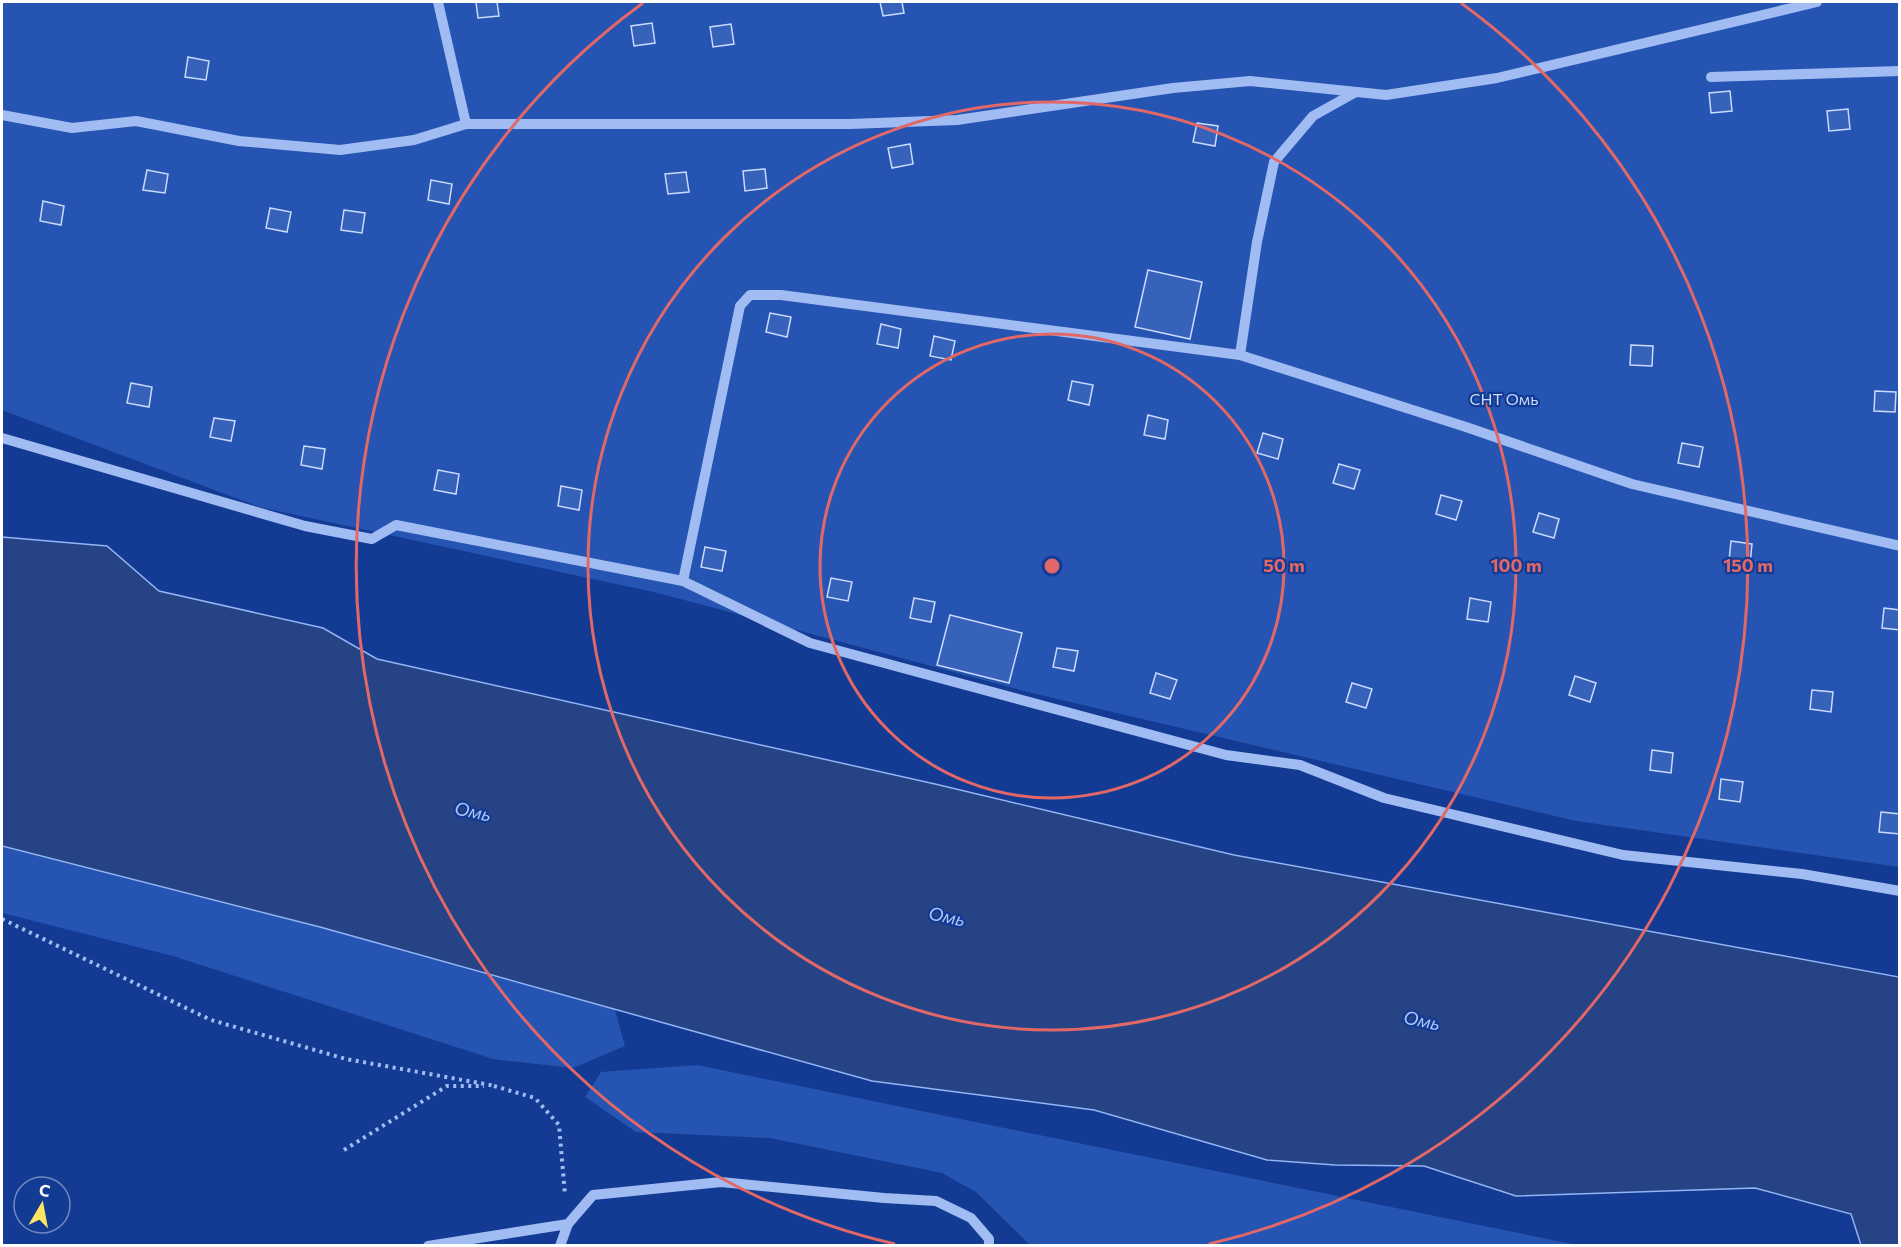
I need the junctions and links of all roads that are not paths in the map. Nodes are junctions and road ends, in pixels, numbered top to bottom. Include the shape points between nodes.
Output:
1 (438, 2) edge
2 (1817, 2) edge
3 (1899, 71) edge
4 (1711, 77) dead end
5 (1356, 92) junction
6 (2, 115) edge
7 (466, 124) junction
8 (1240, 355) junction
9 (2, 438) edge
10 (1899, 546) edge
11 (683, 580) junction
12 (1899, 891) edge
13 (568, 1224) junction
14 (428, 1245) edge
15 (560, 1245) edge
16 (989, 1245) edge

1 - 7 lane
2 - 5 lane via 1497,78 1386,95
3 - 4 lane
5 - 7 lane via 1250,81 1173,88 957,120 850,124
5 - 8 lane via 1313,116 1274,162
6 - 7 lane via 72,128 136,121 239,141 340,150 414,140
8 - 10 lane via 1632,484
8 - 11 lane via 781,295 750,295 740,306
9 - 11 lane via 305,526 372,539 396,525
11 - 12 lane via 810,643 1226,754 1300,765 1384,798 1623,855 1802,874
13 - 14 lane
13 - 15 lane
13 - 16 lane via 593,1195 721,1182 936,1201 971,1218

